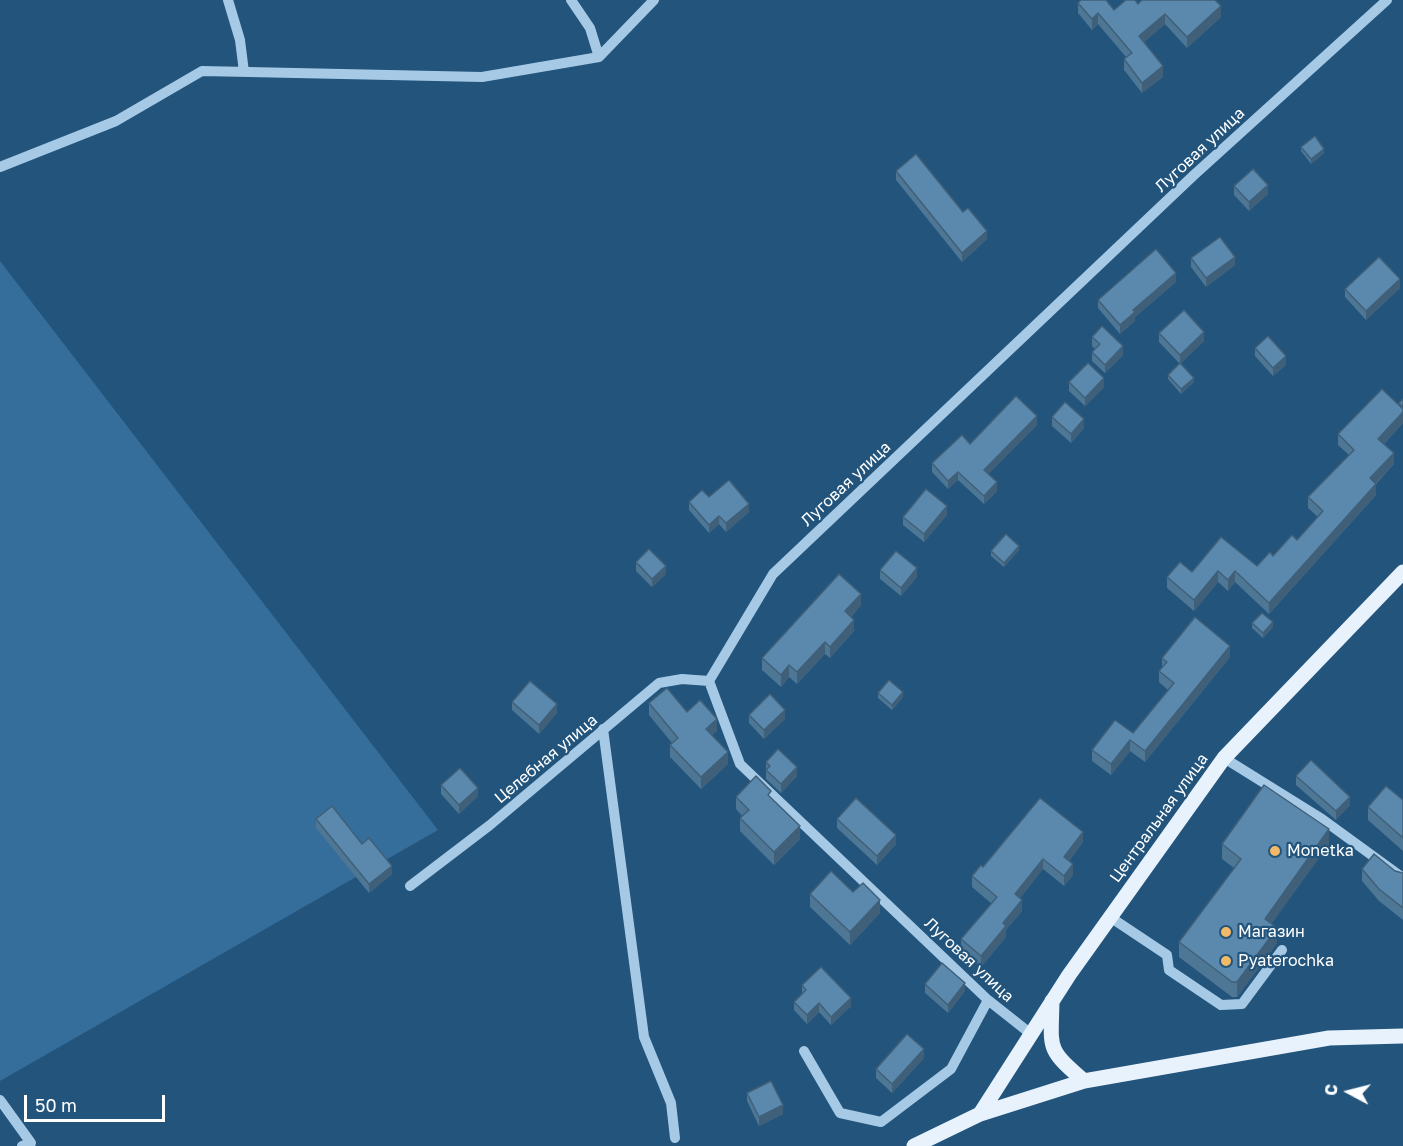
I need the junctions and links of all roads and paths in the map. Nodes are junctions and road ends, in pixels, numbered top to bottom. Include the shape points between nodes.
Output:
1 (228, 0) edge
2 (571, 0) edge
3 (654, 0) edge
4 (1387, 0) edge
5 (599, 57) junction
6 (244, 72) junction
7 (0, 167) edge
8 (1403, 572) edge
9 (709, 681) junction
10 (603, 729) junction
11 (1224, 758) junction
12 (1403, 878) edge
13 (410, 886) dead end
14 (1110, 917) junction
15 (1282, 950) dead end
16 (988, 1000) junction
17 (1052, 1001) junction
18 (1031, 1034) junction
19 (1403, 1036) edge
20 (804, 1051) dead end
21 (1084, 1081) junction
22 (0, 1100) edge
23 (980, 1114) junction
24 (675, 1138) dead end
25 (22, 1146) edge
26 (914, 1146) edge

1 - 6 street via 240,40
2 - 5 street via 590,28
3 - 5 street
4 - 9 street, Луговая улица via 1194,174 773,574
5 - 6 street via 482,77
6 - 7 street via 202,71 116,121
8 - 11 main road, Центральная улица
9 - 10 street, Целебная улица via 682,679 659,683
9 - 16 street, Луговая улица via 740,764
10 - 13 street, Целебная улица via 490,825
10 - 24 street via 644,1038 671,1103
11 - 12 street via 1322,819
11 - 14 main road, Центральная улица
14 - 15 street via 1167,955 1169,970 1221,1005 1242,1004
14 - 17 main road, Центральная улица
16 - 18 street, Луговая улица
16 - 20 street via 951,1069 881,1122 840,1113
17 - 18 main road, Центральная улица
17 - 21 main road via 1051,1040 1055,1056
18 - 23 main road, Центральная улица
19 - 21 main road via 1329,1038
21 - 23 main road
22 - 25 street via 31,1143
23 - 26 main road

